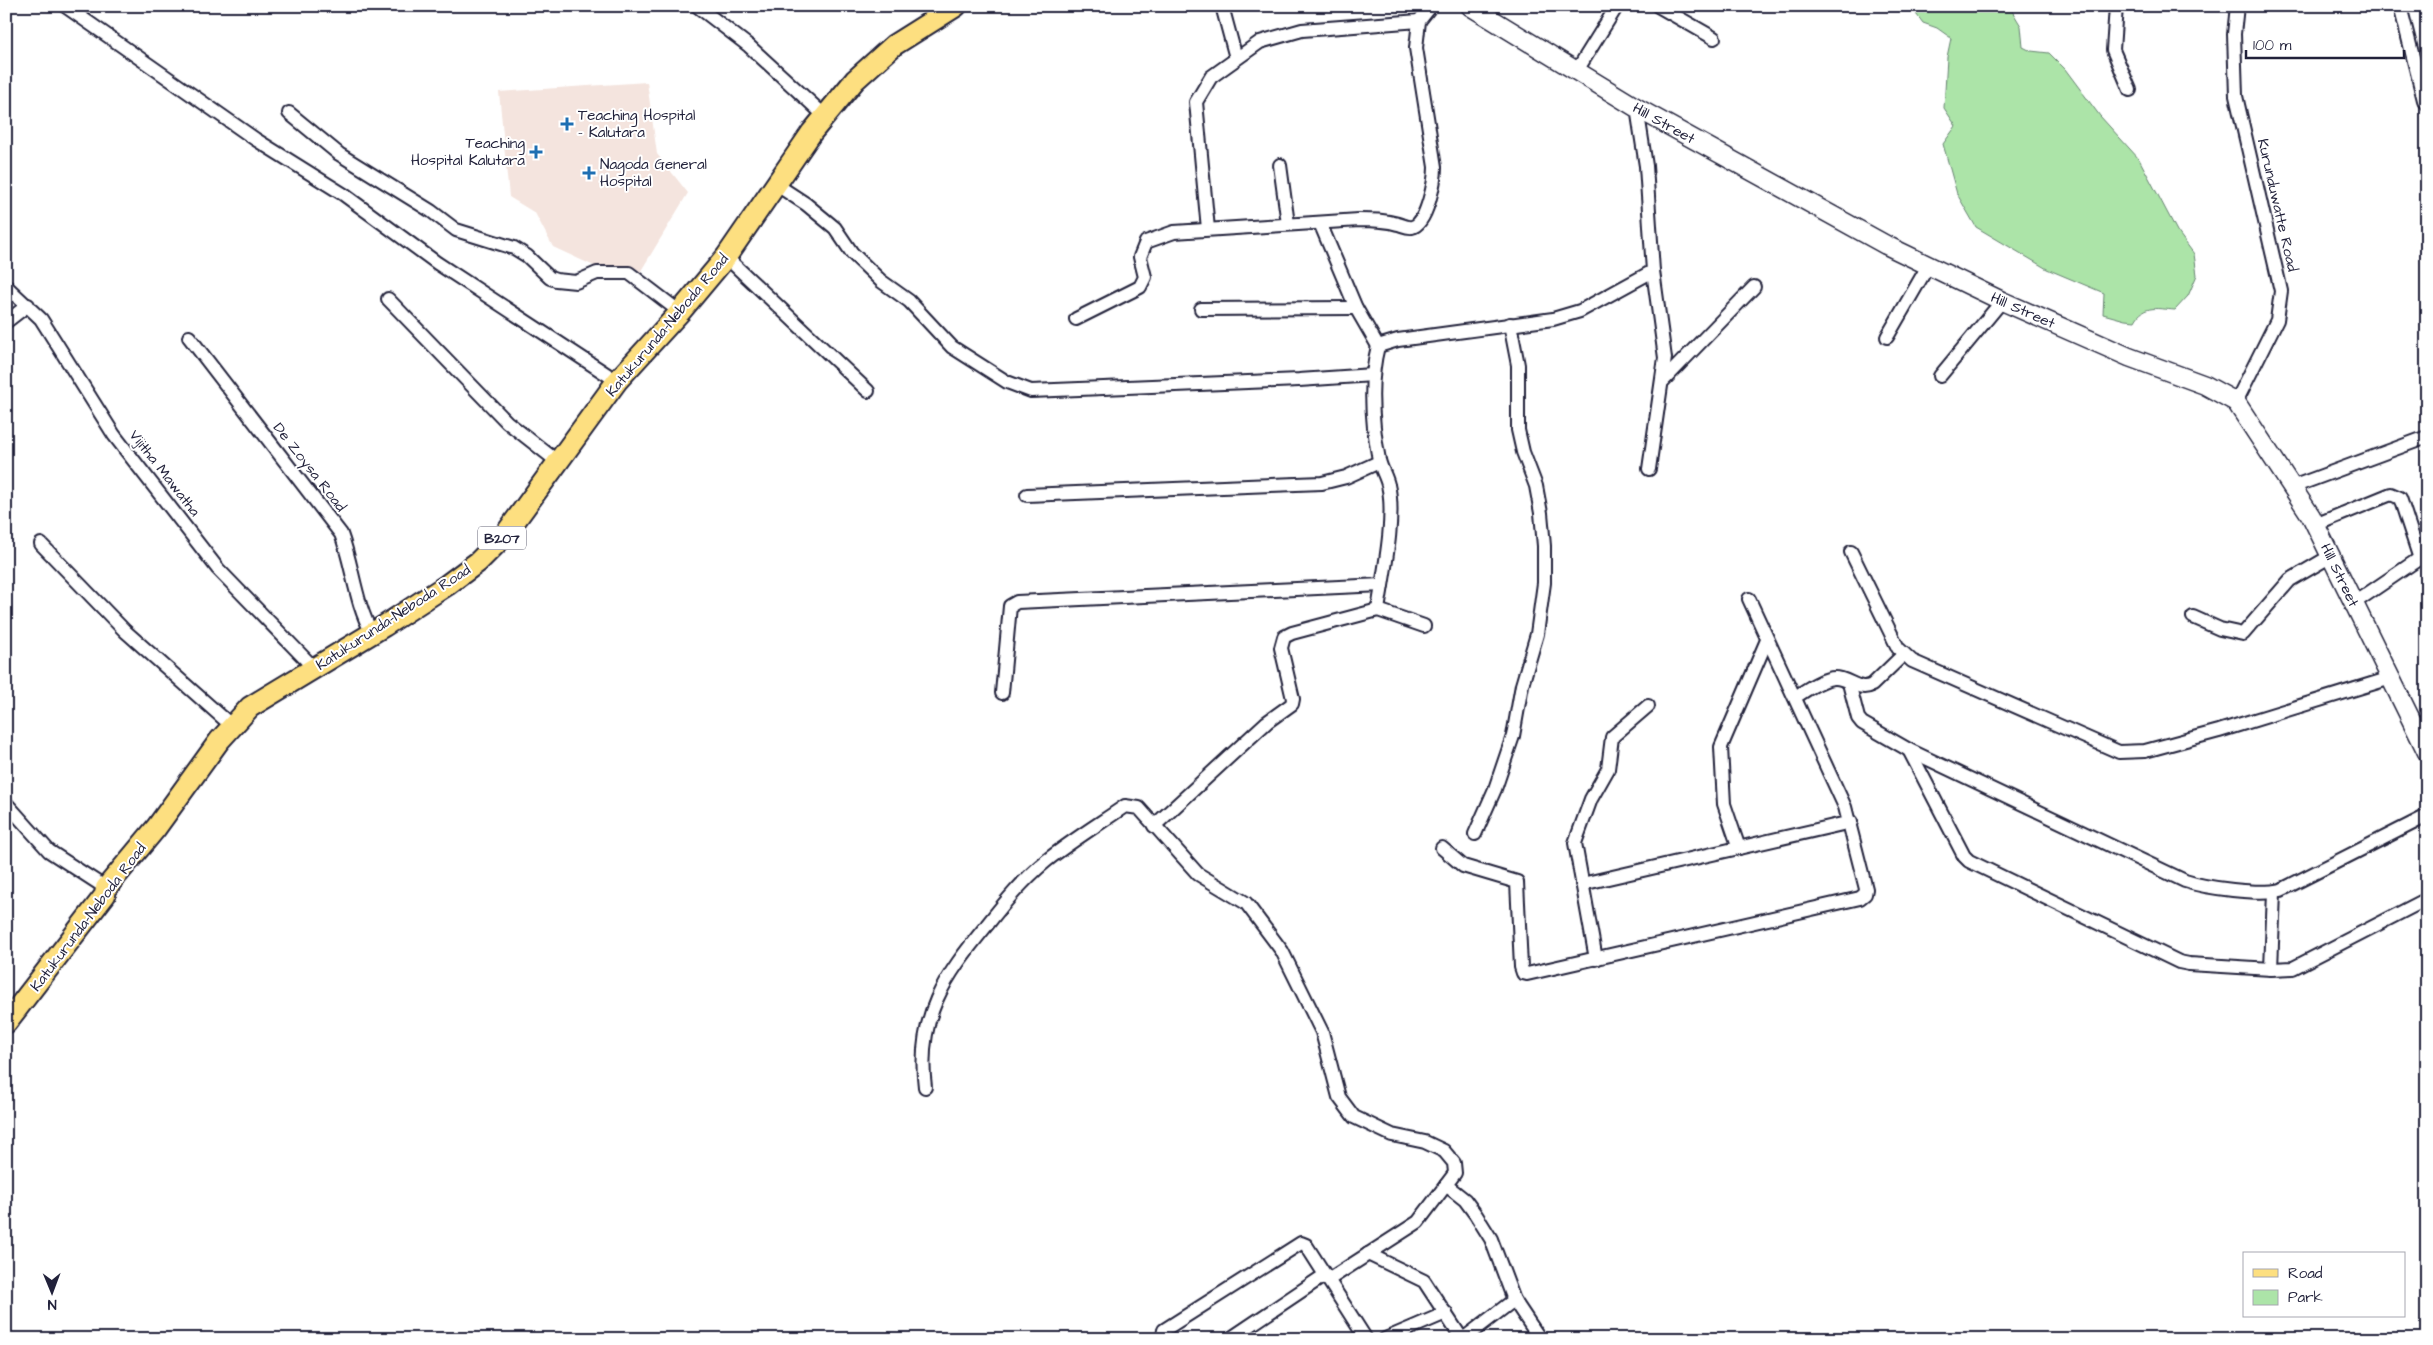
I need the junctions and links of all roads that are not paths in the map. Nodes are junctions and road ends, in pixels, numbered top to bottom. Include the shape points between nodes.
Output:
1 (65, 6) edge
2 (696, 6) edge
3 (956, 6) edge
4 (1222, 6) edge
5 (1431, 6) edge
6 (1470, 6) edge
7 (1617, 6) edge
8 (1658, 6) edge
9 (2116, 6) edge
10 (2237, 6) edge
11 (2400, 6) edge
12 (1419, 21) junction
13 (1714, 38) dead end
14 (1236, 58) junction
15 (1576, 72) junction
16 (2130, 90) dead end
17 (2427, 104) edge
18 (1637, 108) junction
19 (289, 113) dead end
20 (825, 116) junction
21 (1280, 164) dead end
22 (777, 185) junction
23 (1320, 223) junction
24 (1288, 224) junction
25 (1208, 229) junction
26 (726, 257) junction
27 (1928, 266) junction
28 (1653, 271) junction
29 (6, 286) edge
30 (1754, 286) dead end
31 (388, 299) dead end
32 (2002, 301) junction
33 (28, 305) junction
34 (1356, 308) junction
35 (1201, 309) dead end
36 (680, 312) junction
37 (1076, 319) dead end
38 (6, 322) edge
39 (1510, 324) junction
40 (190, 337) dead end
41 (1887, 337) dead end
42 (1378, 346) junction
43 (1373, 375) junction
44 (1940, 376) dead end
45 (617, 381) junction
46 (1663, 381) junction
47 (868, 391) dead end
48 (2236, 402) junction
49 (2427, 437) edge
50 (558, 462) junction
51 (1379, 462) junction
52 (1649, 470) dead end
53 (2292, 487) junction
54 (1027, 495) dead end
55 (2315, 524) junction
56 (41, 544) dead end
57 (1850, 552) dead end
58 (2331, 556) junction
59 (2423, 557) edge
60 (1382, 586) junction
61 (1749, 599) dead end
62 (2354, 603) junction
63 (1378, 610) junction
64 (2193, 617) dead end
65 (1424, 626) dead end
66 (372, 633) junction
67 (1768, 640) junction
68 (1904, 654) junction
69 (314, 668) junction
70 (2390, 678) junction
71 (1849, 683) junction
72 (1002, 693) dead end
73 (1795, 697) junction
74 (1648, 706) dead end
75 (232, 726) junction
76 (1909, 750) junction
77 (2427, 752) edge
78 (6, 803) edge
79 (2427, 816) edge
80 (1851, 822) junction
81 (1154, 826) junction
82 (1476, 834) dead end
83 (1442, 848) dead end
84 (1738, 848) junction
85 (1582, 884) junction
86 (106, 888) junction
87 (2274, 892) junction
88 (2427, 899) edge
89 (1596, 959) junction
90 (2271, 969) junction
91 (6, 1023) edge
92 (925, 1087) dead end
93 (1446, 1185) junction
94 (1368, 1254) junction
95 (1327, 1277) junction
96 (1514, 1300) junction
97 (1446, 1313) junction
98 (1162, 1339) edge
99 (1230, 1339) edge
100 (1366, 1339) edge
101 (1385, 1339) edge
102 (1463, 1339) edge
103 (1540, 1339) edge

1 - 45 street via 255,138 343,194 437,263
2 - 20 street via 749,46
3 - 20 main road, Katukurunda-Neboda Road / B207 via 879,57
4 - 14 street
5 - 12 street
6 - 15 main road, Hill Street
7 - 15 street
8 - 13 street
9 - 16 street via 2113,50
10 - 48 street, Kurunduwatte Road via 2234,34 2236,96 2280,291 2276,320
11 - 17 street
12 - 14 street via 1302,30 1260,42
12 - 23 street via 1416,48 1435,167 1435,181 1421,220 1410,227 1387,220
14 - 25 street via 1212,78 1196,102
15 - 18 main road, Hill Street
18 - 27 main road, Hill Street
18 - 28 street via 1646,166
19 - 36 street via 339,154 456,230 514,248 550,278 576,282 597,273 629,272
20 - 22 main road, Katukurunda-Neboda Road / B207
21 - 24 street
22 - 26 main road, Katukurunda-Neboda Road / B207
22 - 43 street via 835,228 852,253 909,301 952,347 1007,382 1032,391
23 - 24 street
23 - 34 street
24 - 25 street
25 - 37 street via 1174,232 1146,242 1140,257 1146,278 1140,287
26 - 36 main road, Katukurunda-Neboda Road / B207
26 - 47 street
27 - 32 main road, Hill Street
27 - 41 street
28 - 39 street via 1580,311 1553,319
28 - 46 street via 1664,347
29 - 33 street, Vijitha Mawatha
30 - 46 street
31 - 50 street via 507,422
32 - 44 street
32 - 48 main road, Hill Street via 2129,357 2205,384
33 - 38 street
33 - 69 street, Vijitha Mawatha via 41,319 114,435 218,569
34 - 35 street
34 - 42 street
36 - 45 main road, Katukurunda-Neboda Road / B207
39 - 42 street via 1398,340
39 - 82 street via 1518,365 1518,430 1541,513 1544,583 1537,634 1522,685 1514,736
40 - 66 street, De Zoysa Road via 341,534 363,617
42 - 43 street
43 - 51 street
45 - 50 main road, Katukurunda-Neboda Road / B207
46 - 52 street
48 - 53 main road, Hill Street
49 - 53 street
50 - 66 main road, Katukurunda-Neboda Road / B207 via 504,536 478,562
51 - 54 street via 1346,477 1322,483
51 - 60 street via 1389,486 1389,531
53 - 55 main road, Hill Street
55 - 58 main road, Hill Street
55 - 59 street via 2391,494 2396,495
56 - 75 street via 125,631
57 - 68 street
58 - 62 main road, Hill Street
58 - 64 street via 2290,580 2243,634 2220,629
59 - 62 street
60 - 63 street
60 - 72 street via 1017,602 1010,606
61 - 67 street
62 - 70 main road, Hill Street
63 - 65 street
63 - 81 street via 1292,633 1284,638 1281,648 1292,704
66 - 69 main road, Katukurunda-Neboda Road / B207
67 - 73 street
67 - 84 street via 1720,747 1724,804
68 - 70 street via 1912,661 2119,752 2145,751 2219,731
68 - 71 street via 1872,685 1862,688
69 - 75 main road, Katukurunda-Neboda Road / B207 via 250,707
70 - 77 main road, Hill Street
71 - 73 street via 1830,678
71 - 76 street via 1862,723
73 - 80 street
74 - 85 street via 1612,737 1608,768 1591,799 1574,843
75 - 86 main road, Katukurunda-Neboda Road / B207 via 156,828
76 - 87 street via 2185,880 2204,886
76 - 90 street via 1964,856 1975,866 2179,962
78 - 86 street via 49,852
79 - 87 street
80 - 84 street
80 - 89 street via 1866,889 1860,898
81 - 92 street via 1139,808 1125,806 1048,859 1014,891 956,963 937,995 922,1064
81 - 93 street via 1198,874 1246,903 1282,951 1322,1032 1339,1097 1354,1117 1392,1135 1425,1142 1444,1151 1454,1163 1455,1174
83 - 89 street via 1463,866 1517,882 1523,973
84 - 85 street
85 - 89 street
86 - 91 main road, Katukurunda-Neboda Road / B207 via 105,895
87 - 90 street
88 - 90 street via 2293,968
93 - 94 street via 1418,1222
93 - 96 street via 1465,1200 1490,1239
94 - 95 street
94 - 97 street via 1424,1281
95 - 98 street via 1306,1244 1296,1244 1164,1330
95 - 99 street
95 - 100 street
96 - 102 street
96 - 103 street
97 - 101 street
97 - 102 street

